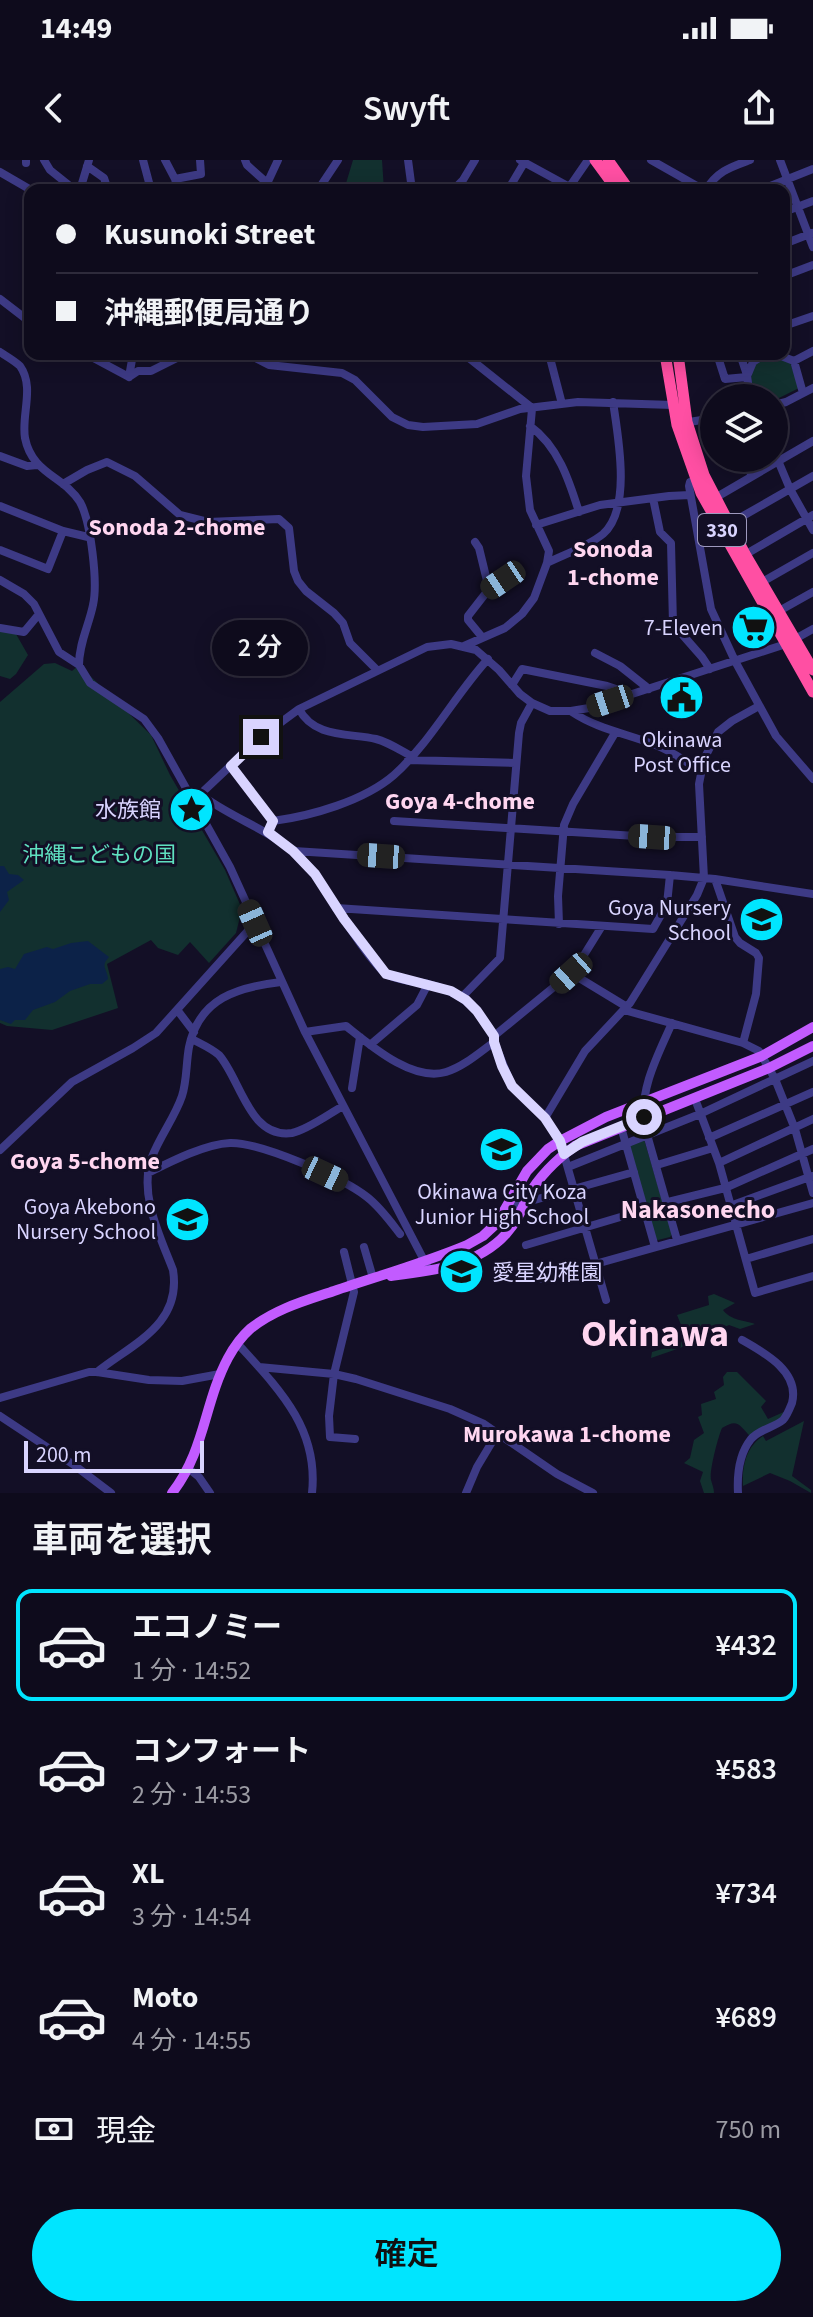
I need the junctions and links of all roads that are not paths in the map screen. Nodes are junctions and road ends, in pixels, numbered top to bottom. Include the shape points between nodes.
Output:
1 (44, 160) edge
2 (143, 160) edge
3 (165, 160) edge
4 (200, 160) edge
5 (245, 160) edge
6 (278, 160) edge
7 (338, 160) edge
8 (408, 160) edge
9 (475, 160) edge
10 (588, 160) edge
11 (595, 160) edge
12 (608, 160) edge
13 (651, 160) edge
14 (750, 160) edge
15 (780, 160) edge
16 (522, 161) edge
17 (88, 163) edge
18 (813, 169) edge
19 (0, 172) edge
20 (788, 178) junction
21 (175, 179) junction
22 (69, 184) edge
23 (79, 184) edge
24 (106, 184) edge
25 (149, 184) edge
26 (173, 184) edge
27 (263, 184) edge
28 (266, 184) edge
29 (322, 184) edge
30 (411, 184) edge
31 (459, 184) edge
32 (511, 184) edge
33 (561, 184) edge
34 (573, 184) edge
35 (613, 184) edge
36 (625, 184) edge
37 (694, 184) edge
38 (709, 184) edge
39 (774, 184) edge
40 (24, 186) edge
41 (813, 201) edge
42 (798, 207) junction
43 (790, 210) edge
44 (811, 234) edge
45 (790, 242) edge
46 (813, 247) edge
47 (813, 265) edge
48 (790, 274) edge
49 (0, 299) edge
50 (813, 316) edge
51 (24, 317) edge
52 (790, 324) edge
53 (813, 351) edge
54 (1, 354) edge
55 (790, 359) edge
56 (97, 360) edge
57 (132, 360) edge
58 (173, 360) edge
59 (259, 360) edge
60 (471, 360) edge
61 (551, 360) edge
62 (666, 360) edge
63 (678, 360) edge
64 (719, 360) edge
65 (742, 360) edge
66 (756, 360) edge
67 (794, 361) junction
68 (747, 376) junction
69 (129, 377) junction
70 (748, 384) edge
71 (810, 392) edge
72 (788, 401) edge
73 (613, 402) junction
74 (562, 404) junction
75 (673, 405) junction
76 (532, 409) junction
77 (700, 421) edge
78 (682, 424) junction
79 (530, 426) junction
80 (813, 441) edge
81 (0, 456) edge
82 (788, 456) edge
83 (37, 465) junction
84 (750, 472) edge
85 (759, 472) edge
86 (783, 472) edge
87 (752, 476) junction
88 (813, 476) edge
89 (700, 478) junction
90 (63, 484) junction
91 (790, 489) junction
92 (690, 495) junction
93 (715, 498) junction
94 (619, 503) junction
95 (654, 503) dead end
96 (0, 506) edge
97 (579, 512) junction
98 (810, 517) edge
99 (729, 524) junction
100 (536, 525) junction
101 (813, 530) edge
102 (63, 531) junction
103 (88, 537) junction
104 (475, 542) dead end
105 (0, 550) edge
106 (813, 553) edge
107 (741, 556) junction
108 (547, 563) junction
109 (0, 580) edge
110 (503, 580) dead end
111 (762, 582) junction
112 (489, 589) junction
113 (813, 592) edge
114 (779, 611) junction
115 (39, 614) junction
116 (0, 628) edge
117 (813, 629) edge
118 (482, 637) junction
119 (790, 642) junction
120 (464, 646) junction
121 (595, 653) dead end
122 (488, 659) junction
123 (735, 661) junction
124 (79, 665) junction
125 (710, 669) junction
126 (377, 670) junction
127 (813, 670) edge
128 (512, 685) junction
129 (649, 689) junction
130 (813, 692) edge
131 (631, 694) junction
132 (532, 703) junction
133 (759, 706) junction
134 (299, 709) junction
135 (571, 711) junction
136 (615, 733) junction
137 (410, 758) junction
138 (515, 763) junction
139 (231, 766) junction
140 (701, 772) junction
141 (813, 779) edge
142 (193, 801) junction
143 (273, 821) junction
144 (394, 821) dead end
145 (512, 827) junction
146 (562, 831) junction
147 (268, 832) junction
148 (702, 837) junction
149 (293, 851) junction
150 (507, 864) junction
151 (561, 868) junction
152 (670, 875) junction
153 (704, 878) junction
154 (715, 879) junction
155 (813, 894) edge
156 (336, 908) junction
157 (503, 919) junction
158 (255, 923) junction
159 (559, 924) junction
160 (602, 926) junction
161 (571, 973) junction
162 (281, 982) junction
163 (428, 984) junction
164 (462, 997) junction
165 (626, 1009) junction
166 (178, 1011) junction
167 (672, 1023) junction
168 (813, 1027) edge
169 (305, 1032) junction
170 (193, 1036) junction
171 (360, 1037) junction
172 (494, 1039) junction
173 (743, 1043) junction
174 (370, 1045) junction
175 (813, 1046) edge
176 (762, 1056) junction
177 (813, 1061) edge
178 (769, 1068) junction
179 (775, 1079) junction
180 (352, 1088) dead end
181 (813, 1092) edge
182 (695, 1099) junction
183 (643, 1104) junction
184 (785, 1105) junction
185 (343, 1106) junction
186 (700, 1114) junction
187 (644, 1117) junction
188 (545, 1118) junction
189 (813, 1119) edge
190 (621, 1127) junction
191 (795, 1129) junction
192 (648, 1134) junction
193 (709, 1138) junction
194 (560, 1141) junction
195 (625, 1143) junction
196 (713, 1148) junction
197 (813, 1149) edge
198 (0, 1150) edge
199 (564, 1154) junction
200 (802, 1154) junction
201 (719, 1163) junction
202 (657, 1165) junction
203 (568, 1167) junction
204 (634, 1172) junction
205 (148, 1173) junction
206 (810, 1176) edge
207 (574, 1188) junction
208 (725, 1188) junction
209 (813, 1193) edge
210 (526, 1202) junction
211 (668, 1202) junction
212 (813, 1203) edge
213 (730, 1206) junction
214 (506, 1208) junction
215 (644, 1210) junction
216 (736, 1224) junction
217 (586, 1227) junction
218 (400, 1234) dead end
219 (813, 1239) edge
220 (677, 1240) junction
221 (526, 1245) dead end
222 (364, 1247) dead end
223 (655, 1247) junction
224 (344, 1252) dead end
225 (746, 1259) junction
226 (597, 1265) junction
227 (427, 1266) junction
228 (813, 1276) edge
229 (373, 1278) junction
230 (542, 1279) dead end
231 (353, 1285) junction
232 (606, 1300) dead end
233 (742, 1340) dead end
234 (237, 1343) junction
235 (259, 1367) junction
236 (97, 1372) junction
237 (220, 1374) junction
238 (334, 1374) junction
239 (0, 1398) edge
240 (0, 1416) edge
241 (498, 1432) junction
242 (355, 1439) dead end
243 (189, 1469) junction
244 (111, 1493) edge
245 (172, 1493) edge
246 (210, 1493) edge
247 (312, 1493) edge
248 (466, 1493) edge
249 (593, 1493) edge
250 (738, 1493) edge

1 - 22 street
2 - 25 street
3 - 21 street
4 - 21 street via 201,174
5 - 27 street
6 - 28 street
7 - 29 street
8 - 30 street
9 - 31 street
10 - 34 street
11 - 35 highway
12 - 36 highway
13 - 37 street
14 - 38 street via 721,171
15 - 20 street
16 - 32 street
16 - 33 street
17 - 23 street
17 - 24 street
18 - 20 street
19 - 40 street
20 - 39 street
20 - 42 street
21 - 26 street
41 - 42 street
42 - 43 street
42 - 44 street
44 - 45 street
44 - 46 street
47 - 48 street
49 - 51 street
50 - 52 street
53 - 67 street
54 - 83 street via 19,366 27,384 25,440
55 - 67 street
56 - 69 street
57 - 69 street
58 - 69 street
59 - 76 street via 342,373 408,425 477,424
60 - 76 street
61 - 74 street
62 - 75 highway, 330
63 - 78 highway, 330
64 - 68 street via 725,379
65 - 68 street
66 - 68 street
67 - 71 street
68 - 70 street
71 - 72 street
73 - 74 street
73 - 75 street
73 - 94 street
74 - 76 street
75 - 78 highway, 330
76 - 79 street
77 - 78 street
78 - 89 highway, 330
79 - 97 street via 548,441
79 - 100 street via 526,476
80 - 82 street
81 - 83 street
83 - 90 street
84 - 87 street
85 - 87 street
86 - 91 street
87 - 93 street
88 - 91 street
89 - 92 street via 690,482
89 - 93 highway, 330
89 - 107 highway, 330 via 701,493
90 - 103 street via 82,507
90 - 126 street via 107,462 135,476 180,515 208,522 279,519 289,528 298,581 343,623 350,643
91 - 98 street
91 - 99 street
92 - 94 street
92 - 123 street via 711,609
93 - 99 highway, 330
94 - 97 street
94 - 108 street via 603,534
95 - 125 street via 660,532 671,543 673,624
96 - 102 street
97 - 100 street
98 - 101 street
98 - 107 street
99 - 107 highway, 330
100 - 108 street via 549,551
102 - 103 street
102 - 105 street via 48,569
103 - 124 street via 95,591
104 - 112 street
106 - 111 street
107 - 111 highway, 330
107 - 119 highway, 330
108 - 118 street via 522,614
109 - 115 street via 24,594
110 - 112 street
111 - 114 highway, 330
112 - 118 street via 468,616
113 - 114 street
114 - 119 highway, 330
115 - 116 street via 24,632
115 - 124 street via 59,652
117 - 119 street
118 - 120 street
119 - 123 street
119 - 127 highway, 330
119 - 130 highway, 330
120 - 122 street
120 - 126 street via 427,647
121 - 129 street
122 - 128 street
122 - 137 street
123 - 125 street
123 - 133 street
124 - 142 street via 90,683 152,727
125 - 129 street
126 - 134 street
128 - 131 street via 522,669
128 - 132 street
129 - 131 street
131 - 135 street
132 - 135 street via 550,711
132 - 138 street via 521,723
133 - 140 street via 718,732
133 - 141 street via 776,736
134 - 137 street via 319,728 375,739
134 - 139 street
135 - 136 street
136 - 140 street via 652,743
136 - 146 street
137 - 138 street
137 - 143 street via 365,795
138 - 145 street
139 - 142 street
139 - 143 street
140 - 148 street
142 - 147 street via 207,799
142 - 158 street
143 - 147 street
144 - 145 street
145 - 146 street
145 - 150 street
146 - 148 street
146 - 151 street
147 - 149 street
148 - 153 street
149 - 150 street
149 - 156 street
150 - 151 street
150 - 157 street
151 - 152 street
151 - 159 street
152 - 153 street
152 - 160 street via 667,904 653,929
153 - 154 street
153 - 165 street
154 - 155 street
154 - 173 street via 735,937 759,958
156 - 157 street
156 - 163 street via 386,974
157 - 159 street
157 - 164 street via 500,958
158 - 162 street
158 - 166 street
159 - 160 street
160 - 161 street
161 - 165 street
161 - 172 street
162 - 169 street
162 - 170 street via 254,985 217,1000
163 - 164 street
163 - 174 street via 417,1005
164 - 172 street
165 - 167 street
165 - 188 street via 585,1051
166 - 170 street
166 - 198 street via 145,1041 72,1082
167 - 173 street
167 - 183 street via 649,1075
168 - 176 main road
169 - 171 street via 346,1026
169 - 185 street
170 - 185 street via 220,1057 267,1128 279,1133 300,1130
170 - 205 street via 182,1096
171 - 174 street
171 - 180 street
172 - 174 street via 457,1068 432,1074 401,1064
172 - 188 street via 512,1086
173 - 176 street
175 - 178 main road
176 - 178 street
176 - 183 main road
177 - 179 street
178 - 179 street
178 - 182 main road
179 - 184 street
179 - 186 street
181 - 184 street
182 - 186 street
182 - 187 main road
183 - 187 street
183 - 194 main road
184 - 191 street
184 - 193 street
185 - 227 street
186 - 192 street
186 - 193 street
187 - 190 main road
187 - 192 street
188 - 194 street
189 - 191 street
190 - 195 street
190 - 199 main road
191 - 200 street
191 - 201 street
192 - 195 street
192 - 202 street
193 - 196 street
194 - 199 street
194 - 214 main road via 527,1171
195 - 203 street
195 - 204 street
196 - 201 street
196 - 202 street
197 - 200 street
199 - 203 street
199 - 210 main road
200 - 206 street
200 - 208 street
201 - 208 street
202 - 211 street
203 - 207 street
204 - 207 street
204 - 215 street
205 - 218 street via 231,1143 268,1151 365,1195
205 - 236 street via 149,1201 173,1270 173,1296 153,1331
206 - 209 street
206 - 213 street
207 - 210 street
207 - 217 street
208 - 211 street
208 - 213 street
210 - 214 street
210 - 227 main road via 506,1234 487,1250 463,1262
211 - 220 street
212 - 216 street
213 - 216 street
214 - 227 main road via 483,1236
215 - 217 street
215 - 223 street
216 - 220 street
216 - 225 street
217 - 221 street
217 - 226 street
219 - 225 street
220 - 223 street
222 - 229 street
223 - 226 street
224 - 231 street
225 - 228 street via 755,1293
226 - 230 street
226 - 232 street
227 - 229 main road
229 - 231 main road
231 - 234 main road via 283,1309
231 - 238 street
233 - 250 street via 769,1355 795,1389 784,1419 748,1443 737,1472
234 - 235 street
234 - 237 main road
235 - 238 street
235 - 247 street via 306,1435 314,1471
236 - 237 street via 182,1381
236 - 239 street
237 - 243 main road
238 - 241 street via 450,1409
238 - 242 street via 330,1437
240 - 244 street
241 - 248 street
241 - 249 street
243 - 245 main road
243 - 246 street

